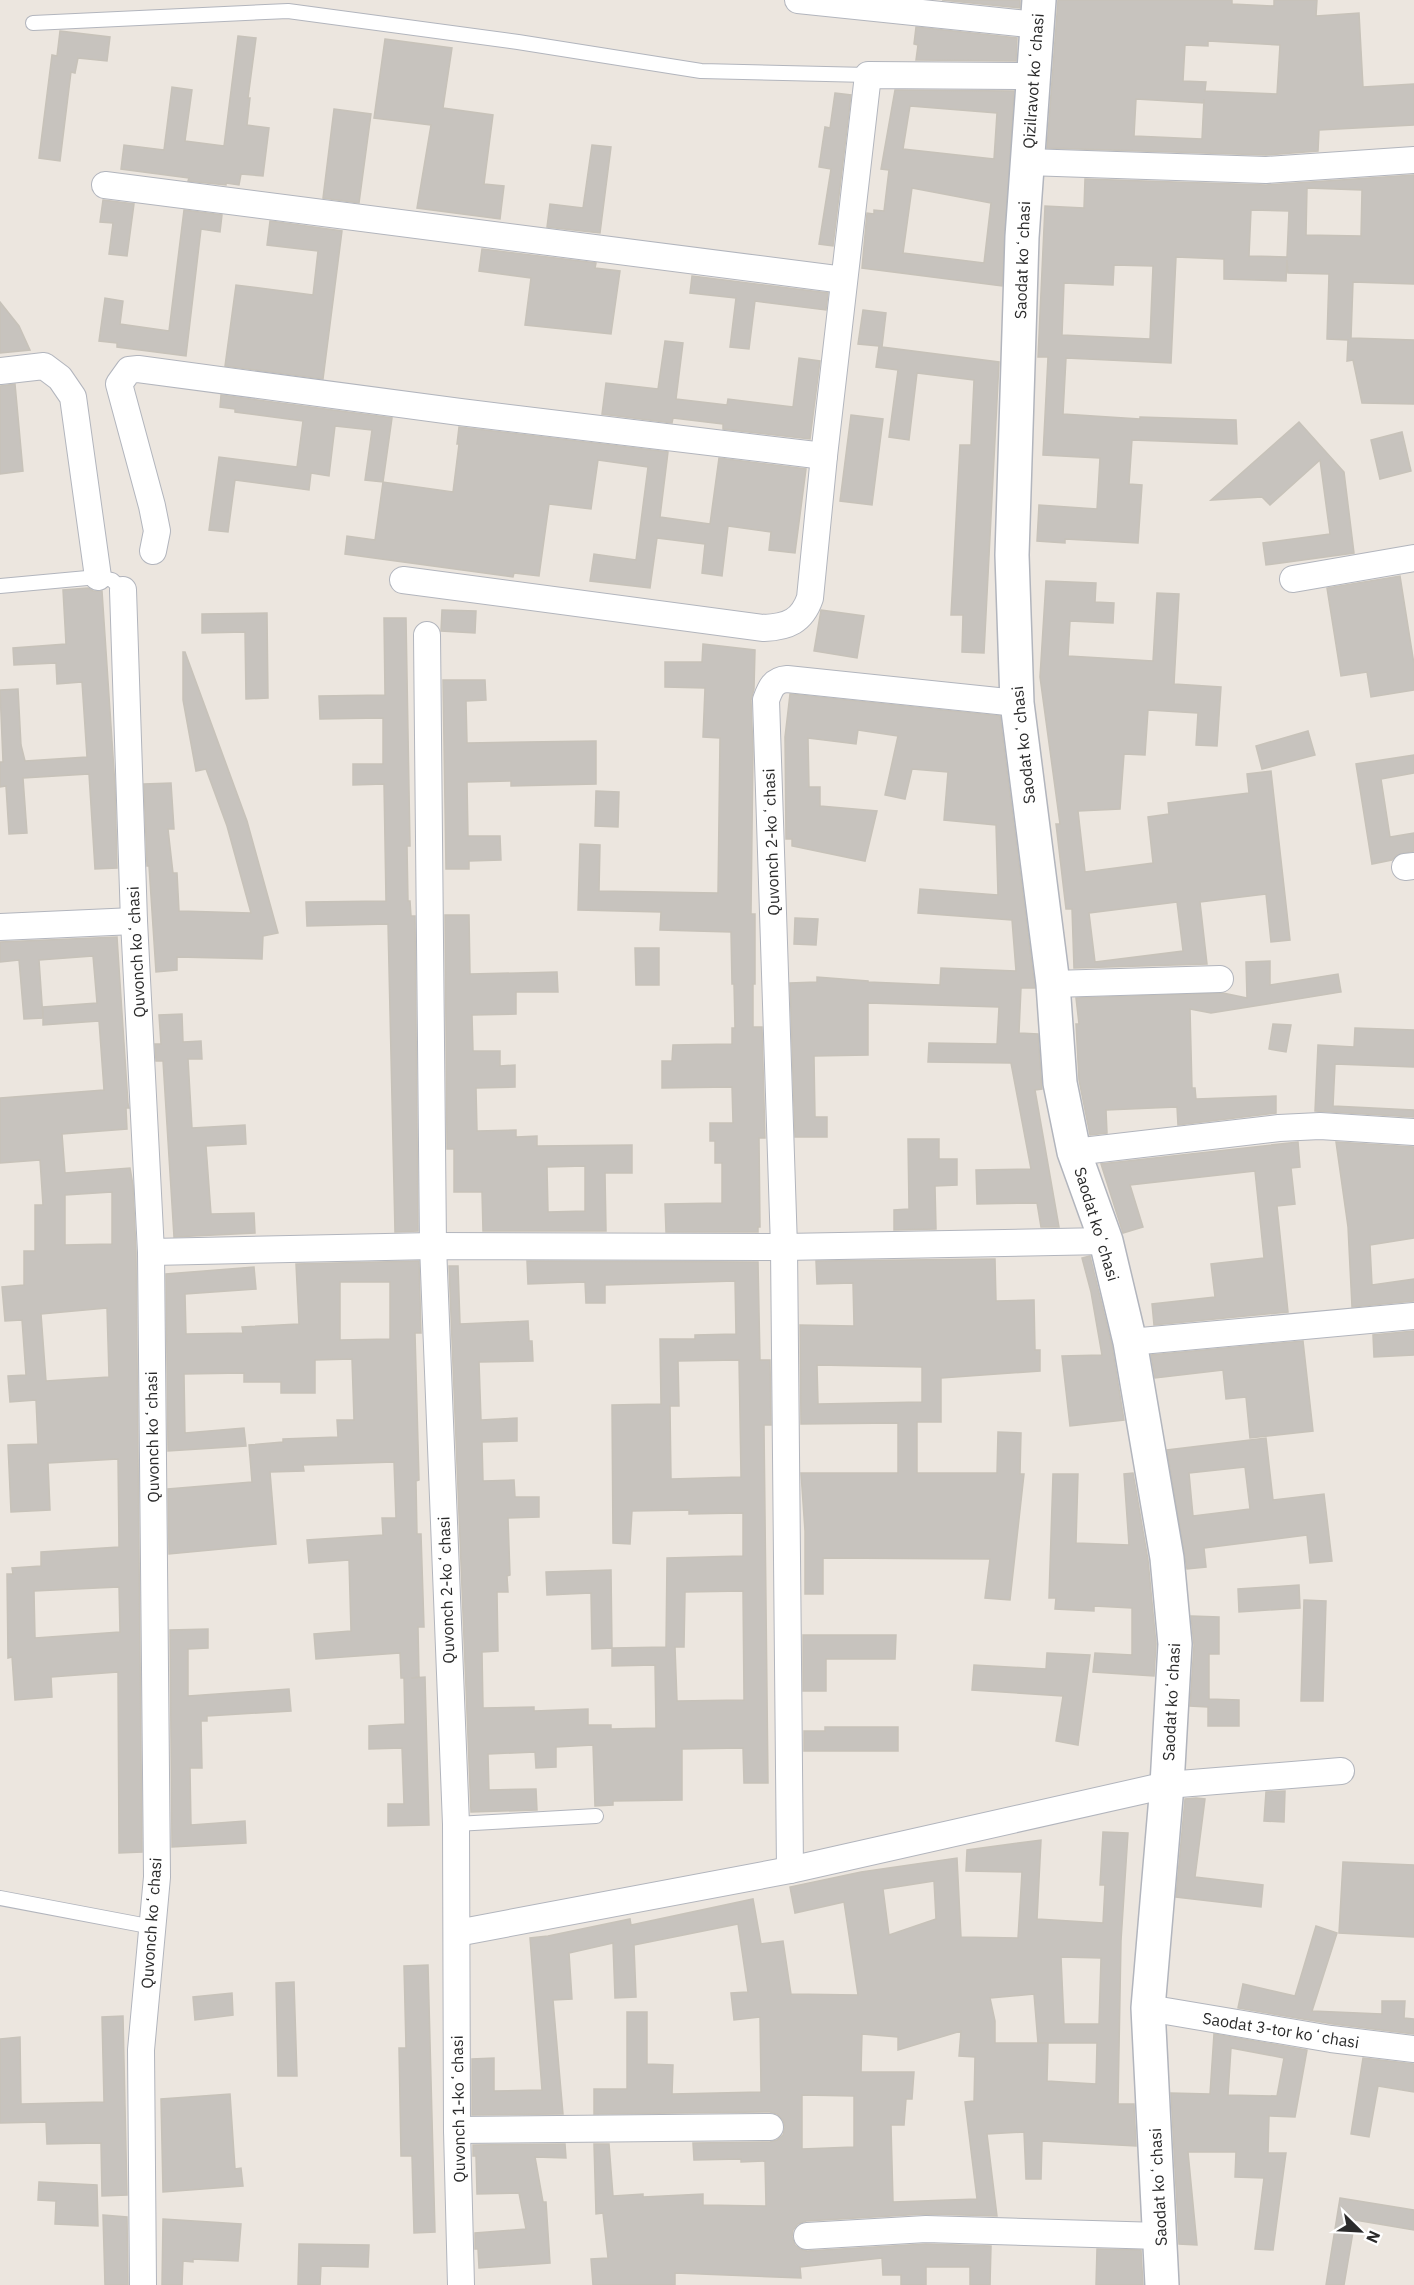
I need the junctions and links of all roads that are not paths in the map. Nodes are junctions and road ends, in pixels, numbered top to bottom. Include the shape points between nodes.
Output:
1 (798, 0) edge
2 (1038, 12) edge
3 (33, 23) dead end
4 (868, 75) junction
5 (1034, 76) junction
6 (1414, 160) edge
7 (1027, 162) junction
8 (105, 185) dead end
9 (844, 280) junction
10 (0, 371) edge
11 (824, 456) junction
12 (153, 551) dead end
13 (1414, 558) edge
14 (98, 577) junction
15 (1293, 579) dead end
16 (403, 580) dead end
17 (0, 586) edge
18 (123, 590) joint
19 (427, 635) dead end
20 (1017, 704) junction
21 (134, 921) junction
22 (0, 927) edge
23 (1220, 979) dead end
24 (1053, 984) junction
25 (1414, 1132) edge
26 (1074, 1152) junction
27 (1106, 1241) junction
28 (433, 1246) junction
29 (784, 1247) junction
30 (151, 1252) junction
31 (1414, 1316) edge
32 (1130, 1342) junction
33 (1341, 1771) dead end
34 (1167, 1785) junction
35 (596, 1816) dead end
36 (456, 1824) junction
37 (790, 1870) junction
38 (0, 1898) edge
39 (153, 1927) junction
40 (457, 1933) junction
41 (1149, 2008) junction
42 (1414, 2049) edge
43 (770, 2127) dead end
44 (457, 2130) junction
45 (807, 2236) dead end
46 (1160, 2236) junction
47 (143, 2285) edge
48 (461, 2285) edge
49 (1162, 2285) edge

1 - 2 street
2 - 5 street, Qizilravot koʻchasi
3 - 4 lane via 288,12 701,71
4 - 5 street
4 - 9 street
5 - 7 street, Qizilravot koʻchasi
6 - 7 street via 1266,170
7 - 20 street, Saodat koʻchasi via 1012,555
8 - 9 street
9 - 11 street
10 - 14 street via 44,366 60,378 73,397
11 - 12 street via 129,370 119,384 152,506 157,531
11 - 16 street via 810,598 803,614 782,627 764,628
13 - 15 street
14 - 17 lane
14 - 18 lane via 112,580
18 - 21 street, Quvonch koʻchasi
19 - 28 street, Quvonch 2-koʻchasi
20 - 24 street, Saodat koʻchasi
20 - 29 street, Quvonch 2-koʻchasi via 786,679 776,682 769,692 766,712
21 - 22 street
21 - 30 street, Quvonch koʻchasi
23 - 24 street
24 - 26 street, Saodat koʻchasi via 1060,1083
25 - 26 street via 1320,1126 1280,1128
26 - 27 street, Saodat koʻchasi
27 - 29 street
27 - 32 street, Saodat koʻchasi
28 - 29 street
28 - 30 street
28 - 36 street, Quvonch 2-koʻchasi
29 - 37 street, Quvonch 2-koʻchasi
30 - 39 street, Quvonch koʻchasi via 157,1877
31 - 32 street
32 - 34 street, Saodat koʻchasi via 1167,1558 1175,1644
33 - 34 street
34 - 37 street
34 - 41 street, Saodat koʻchasi
35 - 36 lane
36 - 40 street, Quvonch 2-koʻchasi
37 - 40 street
38 - 39 lane
39 - 47 street, Quvonch koʻchasi via 141,2050
40 - 44 street, Quvonch 1-koʻchasi
41 - 42 street, Saodat 3-tor koʻchasi
41 - 46 street, Saodat koʻchasi
43 - 44 street
44 - 48 street, Quvonch 1-koʻchasi
45 - 46 street via 926,2229
46 - 49 street, Saodat koʻchasi

